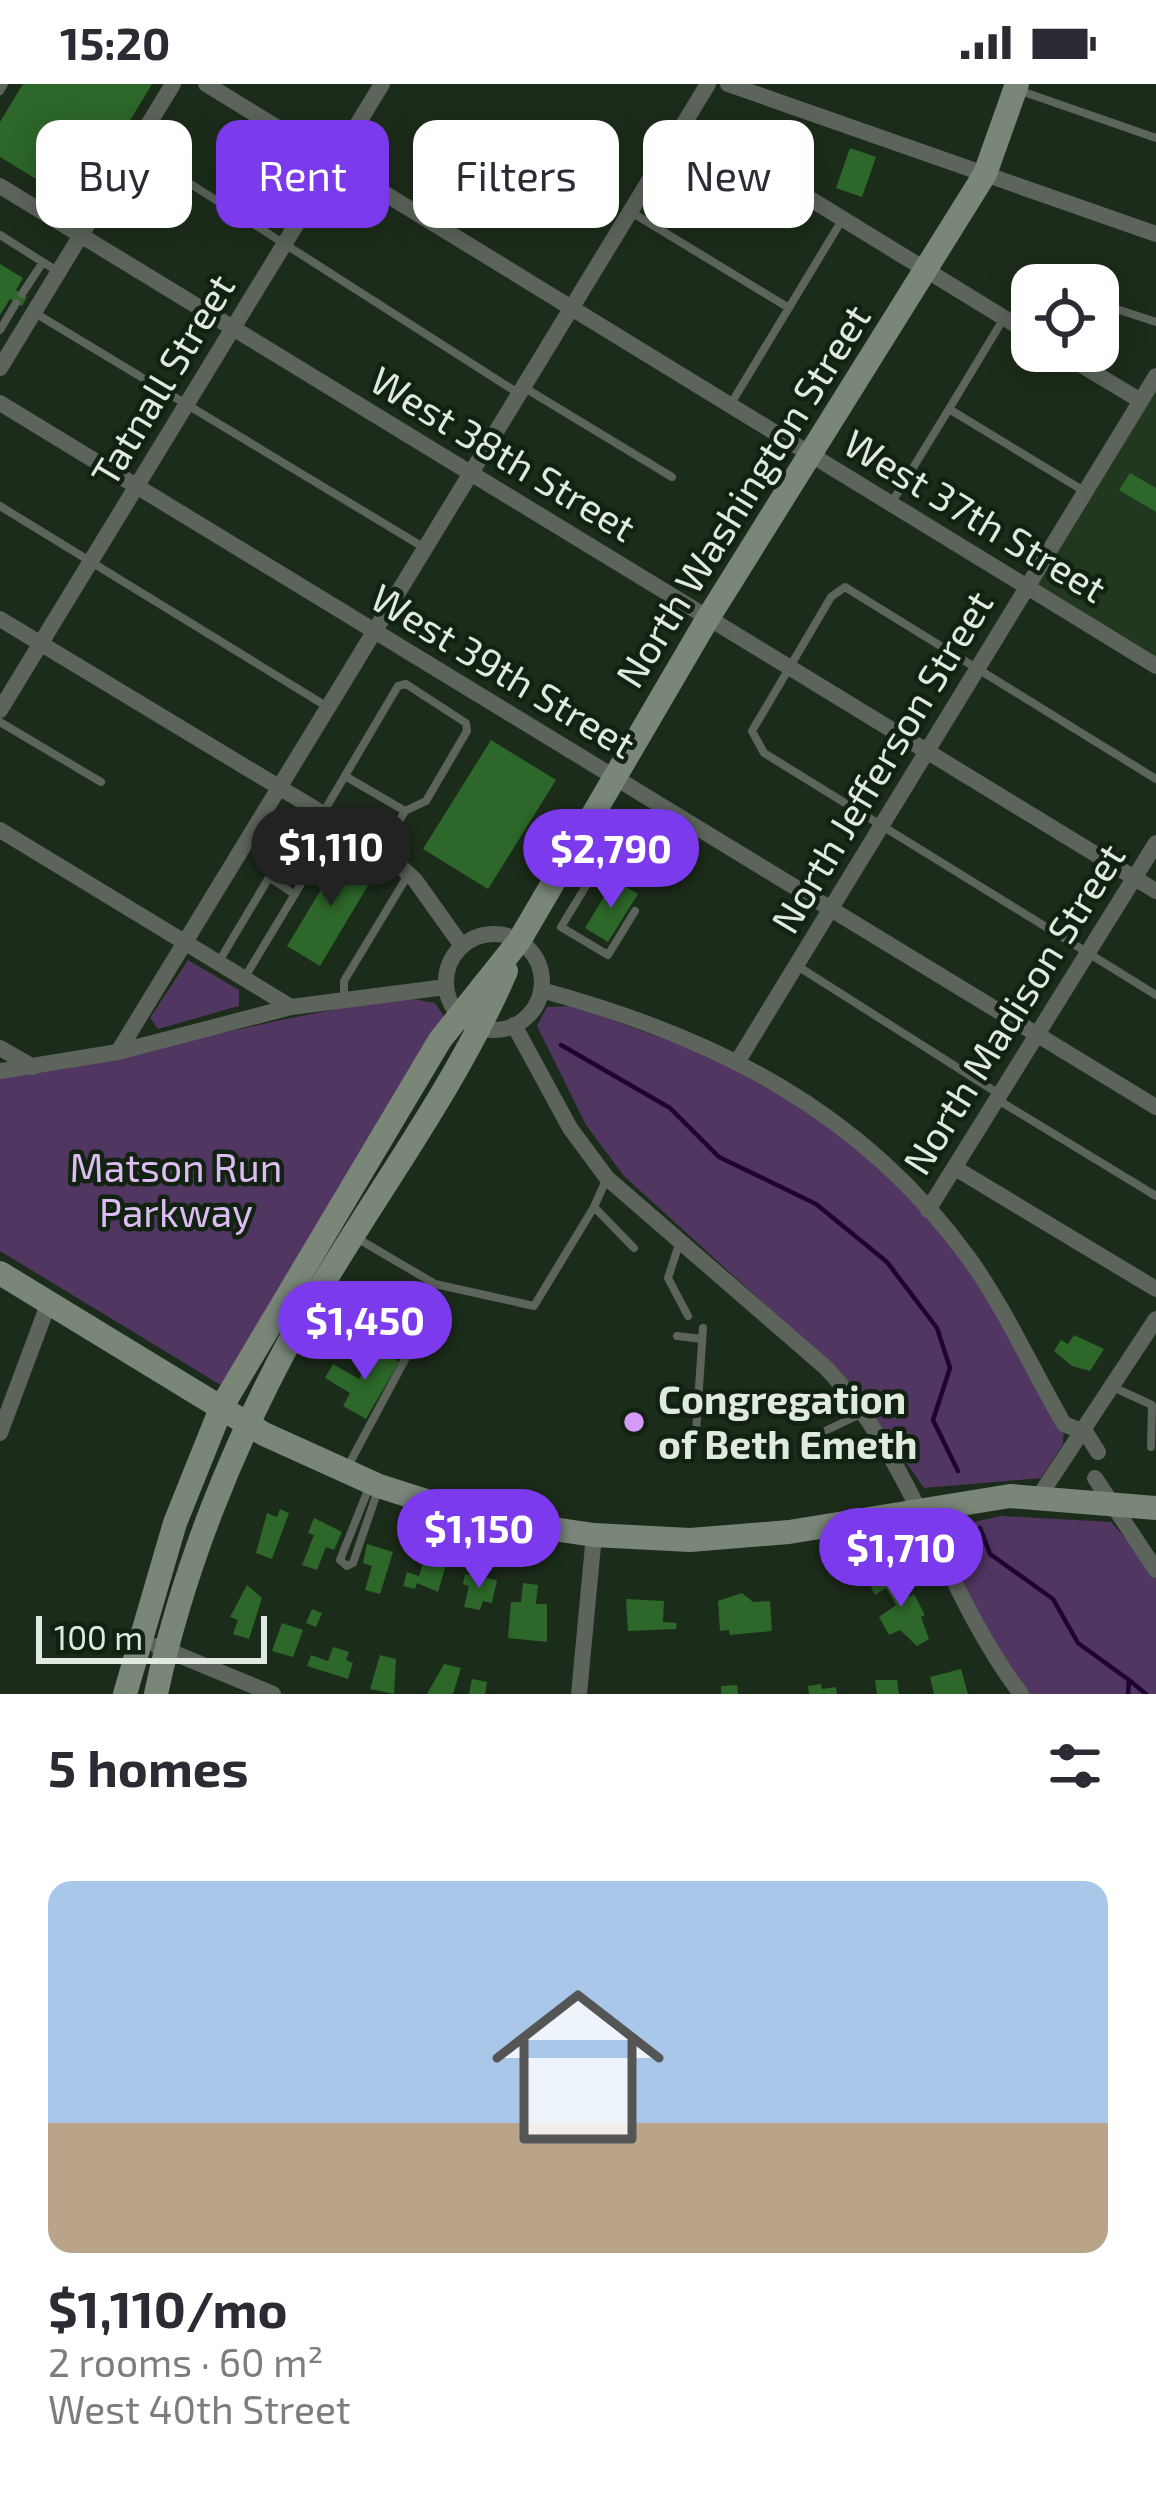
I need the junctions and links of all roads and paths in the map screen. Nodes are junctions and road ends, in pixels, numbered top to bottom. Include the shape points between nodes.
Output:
1 (173, 84) edge
2 (206, 84) edge
3 (708, 84) edge
4 (728, 84) edge
5 (376, 86) edge
6 (1016, 86) edge
7 (151, 120) edge
8 (265, 120) edge
9 (357, 120) edge
10 (686, 120) edge
11 (1156, 138) edge
12 (985, 174) junction
13 (0, 185) edge
14 (192, 185) edge
15 (643, 191) edge
16 (389, 196) edge
17 (814, 201) edge
18 (630, 212) junction
19 (843, 219) junction
20 (85, 228) edge
21 (295, 228) edge
22 (1156, 234) edge
23 (81, 235) junction
24 (0, 236) edge
25 (285, 244) junction
26 (51, 267) junction
27 (924, 269) junction
28 (572, 308) junction
29 (789, 308) junction
30 (1119, 310) edge
31 (34, 312) junction
32 (1011, 322) edge
33 (1156, 322) edge
34 (233, 328) junction
35 (0, 330) edge
36 (1011, 334) edge
37 (5, 347) edge
38 (0, 368) edge
39 (1093, 372) edge
40 (1156, 376) edge
41 (521, 390) junction
42 (1141, 401) junction
43 (0, 403) edge
44 (187, 404) junction
45 (730, 405) junction
46 (949, 409) junction
47 (809, 453) junction
48 (471, 473) junction
49 (672, 477) dead end
50 (136, 487) junction
51 (1086, 492) junction
52 (892, 504) junction
53 (0, 506) edge
54 (425, 548) junction
55 (91, 561) junction
56 (1028, 587) junction
57 (708, 618) junction
58 (0, 619) edge
59 (374, 632) junction
60 (41, 644) junction
61 (1156, 666) edge
62 (789, 667) junction
63 (976, 671) junction
64 (328, 708) junction
65 (0, 710) edge
66 (0, 722) edge
67 (927, 752) junction
68 (345, 776) junction
69 (614, 777) junction
70 (1156, 779) edge
71 (101, 782) dead end
72 (279, 787) junction
73 (405, 811) junction
74 (324, 814) junction
75 (881, 826) junction
76 (0, 830) edge
77 (1156, 843) edge
78 (382, 850) junction
79 (563, 865) junction
80 (409, 874) junction
81 (270, 878) junction
82 (1134, 878) junction
83 (1156, 891) edge
84 (294, 894) junction
85 (831, 909) junction
86 (635, 911) dead end
87 (519, 940) junction
88 (185, 943) junction
89 (462, 946) junction
90 (1088, 953) junction
91 (218, 963) junction
92 (796, 965) junction
93 (244, 979) junction
94 (446, 988) junction
95 (541, 990) junction
96 (1156, 995) edge
97 (344, 1000) junction
98 (291, 1007) junction
99 (459, 1014) junction
100 (514, 1025) junction
101 (481, 1028) junction
102 (1037, 1035) junction
103 (0, 1048) edge
104 (118, 1052) junction
105 (739, 1059) junction
106 (33, 1067) junction
107 (0, 1071) edge
108 (999, 1097) junction
109 (1156, 1107) edge
110 (955, 1168) junction
111 (607, 1178) junction
112 (1156, 1196) edge
113 (594, 1207) junction
114 (928, 1210) junction
115 (353, 1236) junction
116 (680, 1239) junction
117 (634, 1248) dead end
118 (0, 1273) edge
119 (327, 1280) junction
120 (1156, 1289) edge
121 (49, 1302) junction
122 (688, 1316) dead end
123 (1156, 1319) edge
124 (677, 1336) dead end
125 (1115, 1388) junction
126 (1154, 1405) edge
127 (222, 1406) junction
128 (1103, 1406) junction
129 (863, 1413) junction
130 (250, 1427) junction
131 (827, 1430) dead end
132 (1078, 1432) junction
133 (0, 1433) edge
134 (696, 1433) dead end
135 (1150, 1447) dead end
136 (1098, 1452) junction
137 (345, 1471) junction
138 (375, 1484) junction
139 (1100, 1493) junction
140 (1040, 1496) junction
141 (915, 1508) junction
142 (1156, 1508) edge
143 (594, 1535) junction
144 (1156, 1570) edge
145 (140, 1639) junction
146 (166, 1649) junction
147 (125, 1694) edge
148 (156, 1694) edge
149 (273, 1694) edge
150 (579, 1694) edge
151 (1021, 1694) edge

1 - 7 street
2 - 8 street, West 37th Street
3 - 10 street
4 - 12 street
5 - 9 street, Tatnall Street
6 - 11 lane
6 - 12 main road, North Washington Street
12 - 22 street
12 - 27 main road, North Washington Street
13 - 23 street, West 38th Street
14 - 25 lane
15 - 18 street
16 - 28 street, West 37th Street
17 - 19 street
18 - 28 street
18 - 29 lane
19 - 27 street
19 - 29 lane
20 - 23 street
21 - 25 street, Tatnall Street
23 - 26 street
23 - 34 street, West 38th Street
24 - 26 lane
25 - 34 street, Tatnall Street
25 - 41 lane
26 - 31 street
26 - 35 lane
27 - 32 street
27 - 47 main road, North Washington Street
28 - 41 street
28 - 45 street, West 37th Street
29 - 45 lane
30 - 33 lane
31 - 37 street
31 - 44 lane
34 - 44 street, Tatnall Street
34 - 48 street, West 38th Street
36 - 46 lane
37 - 38 street
39 - 42 street
40 - 42 street, North Jefferson Street
41 - 48 street
41 - 49 lane
42 - 51 street, North Jefferson Street
43 - 50 street, West 39th Street
44 - 50 street, Tatnall Street
44 - 54 lane
45 - 47 street, West 37th Street
46 - 51 lane
46 - 52 lane
47 - 52 street, West 37th Street
47 - 57 main road, North Washington Street
48 - 54 street
48 - 57 street, West 38th Street
50 - 55 street, Tatnall Street
50 - 59 street, West 39th Street
51 - 56 street, North Jefferson Street
52 - 56 street, West 37th Street
53 - 55 lane
54 - 59 street
55 - 60 street, Tatnall Street
55 - 64 lane
56 - 61 street, West 37th Street
56 - 63 street, North Jefferson Street
57 - 62 street, West 38th Street
57 - 69 main road, North Washington Street
58 - 60 street
59 - 64 street
59 - 69 street, West 39th Street
60 - 65 street, Tatnall Street
60 - 72 street
62 - 63 lane via 831,596 845,587
62 - 67 street, West 38th Street
62 - 75 lane via 752,730 754,743
63 - 67 street, North Jefferson Street
63 - 70 lane
64 - 72 street
66 - 71 lane
67 - 75 street, North Jefferson Street
67 - 82 street, West 38th Street
68 - 73 lane
68 - 73 lane via 406,684 467,730 426,801
68 - 74 lane
69 - 79 main road, North Washington Street
69 - 85 street, West 39th Street
72 - 74 street
72 - 88 street
73 - 78 lane
74 - 78 street
74 - 81 lane
74 - 84 lane
75 - 85 street, North Jefferson Street
75 - 90 lane
76 - 88 street
77 - 82 street, North Madison Street
78 - 80 street
79 - 86 lane via 589,881 561,927 608,955
79 - 87 main road, North Washington Street
80 - 89 street
80 - 97 lane via 344,981
81 - 84 lane
81 - 91 lane
82 - 83 street, West 38th Street
82 - 90 street, North Madison Street
84 - 93 lane
85 - 92 street, North Jefferson Street
85 - 102 street, West 39th Street
87 - 89 street via 490,934
87 - 95 street via 537,962
87 - 99 main road, North Washington Street
87 - 101 main road, North Washington Street
88 - 91 street
88 - 104 street
89 - 94 street
90 - 96 lane
90 - 102 street, North Madison Street
91 - 93 street
92 - 105 street, North Jefferson Street
92 - 108 lane
93 - 98 street
94 - 97 street
94 - 99 street
95 - 100 street
95 - 105 street
97 - 98 street
98 - 104 street
99 - 101 street
99 - 127 main road, North Washington Street
100 - 101 street
100 - 111 street
101 - 115 main road, North Washington Street
102 - 108 street, North Madison Street
102 - 109 street, West 39th Street
103 - 106 street
104 - 106 street
105 - 114 street via 858,1141
106 - 107 street
108 - 110 street, North Madison Street
108 - 112 lane
110 - 114 street, North Madison Street
110 - 120 street
111 - 113 lane
111 - 116 street
113 - 115 lane via 534,1306 435,1284
113 - 117 lane
114 - 132 street via 988,1286 1064,1424
115 - 119 main road, North Washington Street
116 - 122 lane via 668,1278
116 - 129 street via 825,1366
118 - 121 main road
119 - 130 main road, North Washington Street
119 - 137 lane via 416,1339
121 - 127 main road
121 - 133 street
123 - 125 street
124 - 134 lane via 703,1334
125 - 126 lane
125 - 128 street
126 - 135 lane
127 - 130 main road
127 - 145 main road, North Washington Street
128 - 132 street
128 - 136 street
129 - 131 lane
129 - 141 street
130 - 137 main road
130 - 146 main road, North Washington Street
132 - 136 street
132 - 140 street
136 - 139 street
137 - 138 main road
138 - 138 lane via 353,1563 347,1566 340,1560
138 - 143 main road via 479,1518
139 - 140 main road
139 - 142 main road
139 - 144 street
140 - 141 main road
141 - 143 main road via 728,1538
141 - 151 street
143 - 150 street
145 - 146 street
145 - 147 main road, North Washington Street
146 - 148 main road, North Washington Street
146 - 149 street

